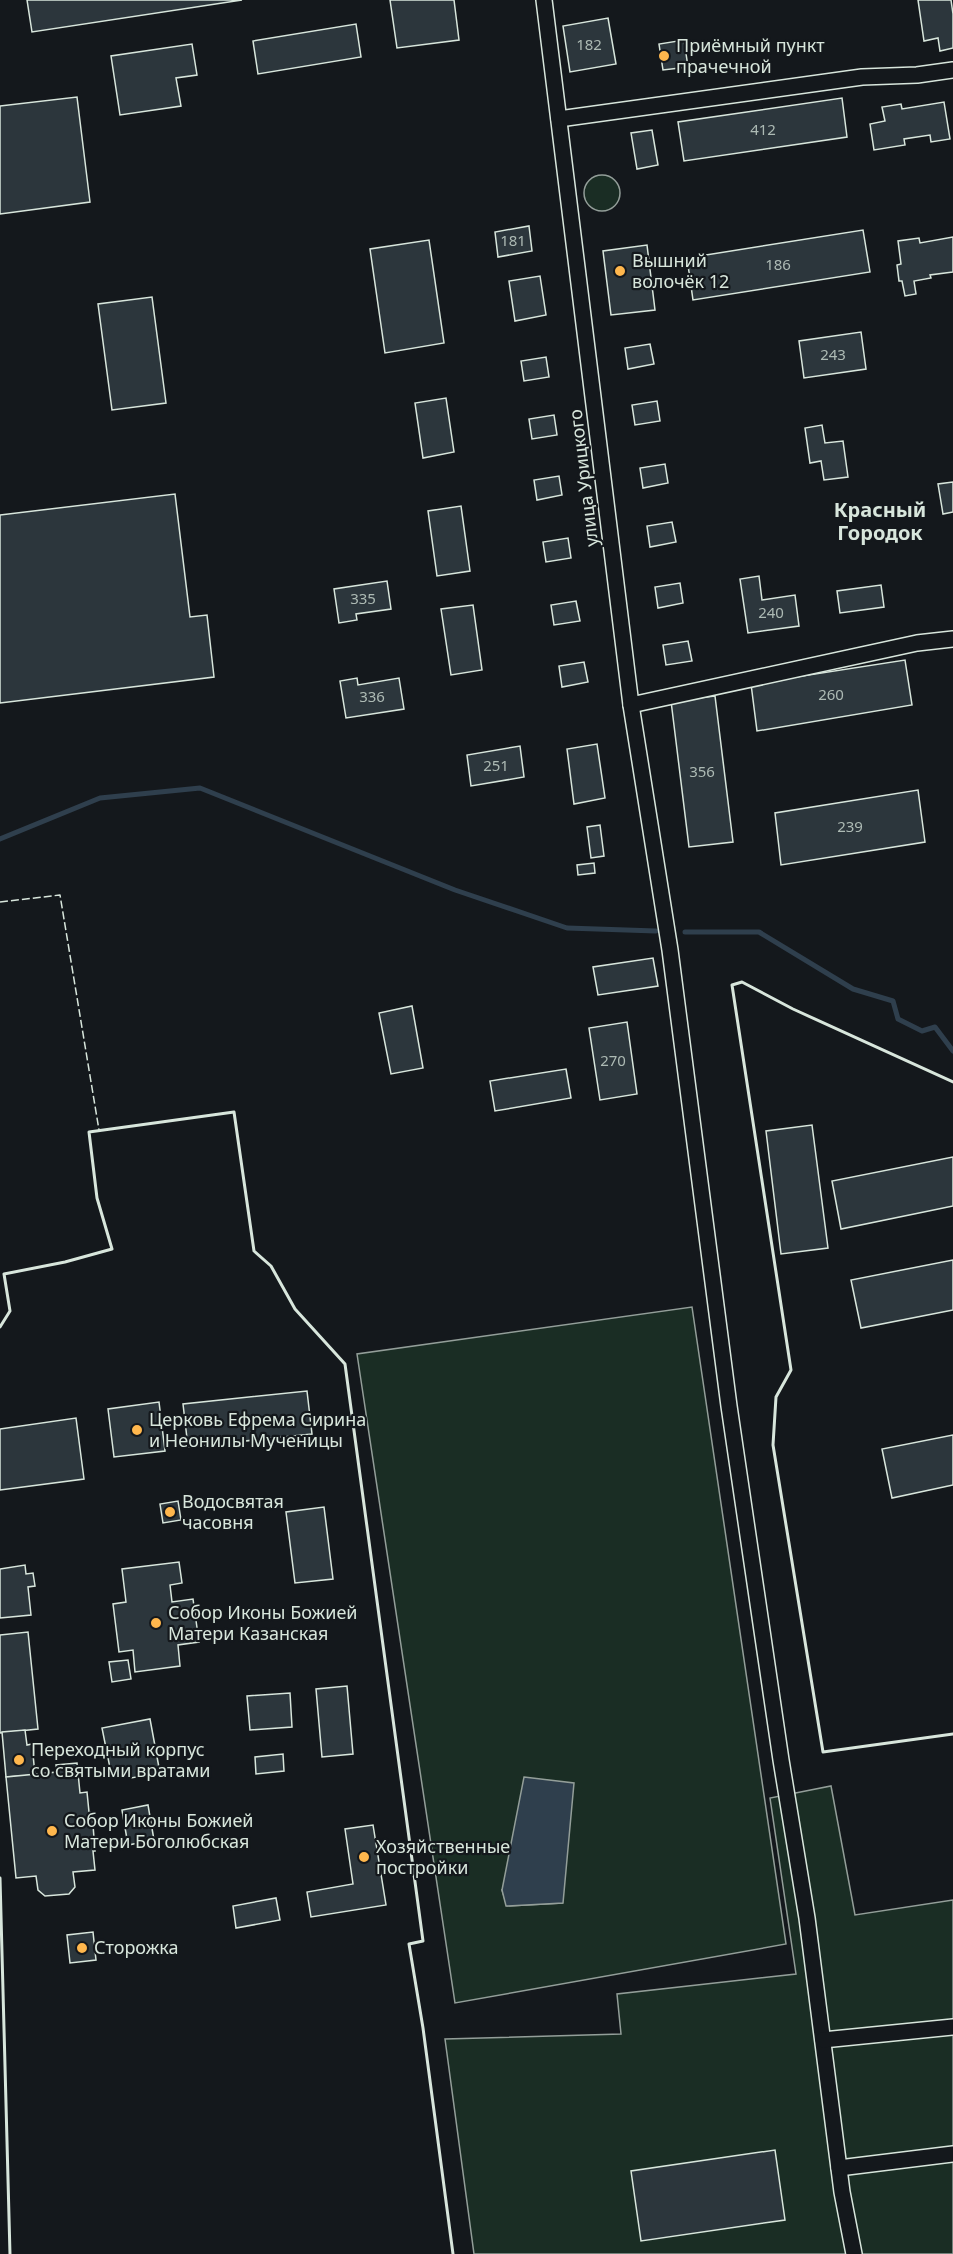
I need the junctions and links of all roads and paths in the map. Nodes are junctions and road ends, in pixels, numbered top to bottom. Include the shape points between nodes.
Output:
1 (544, 0) edge
2 (953, 70) edge
3 (559, 119) junction
4 (953, 639) edge
5 (631, 705) junction
6 (953, 2026) edge
7 (823, 2040) junction
8 (953, 2154) edge
9 (839, 2168) junction
10 (854, 2254) edge

1 - 3 street, улица Урицкого
2 - 3 street via 862,77
3 - 5 street, улица Урицкого
4 - 5 street via 917,643
5 - 7 street, улица Урицкого via 670,950 729,1407
6 - 7 street
7 - 9 street, улица Урицкого
8 - 9 street
9 - 10 street, улица Урицкого

